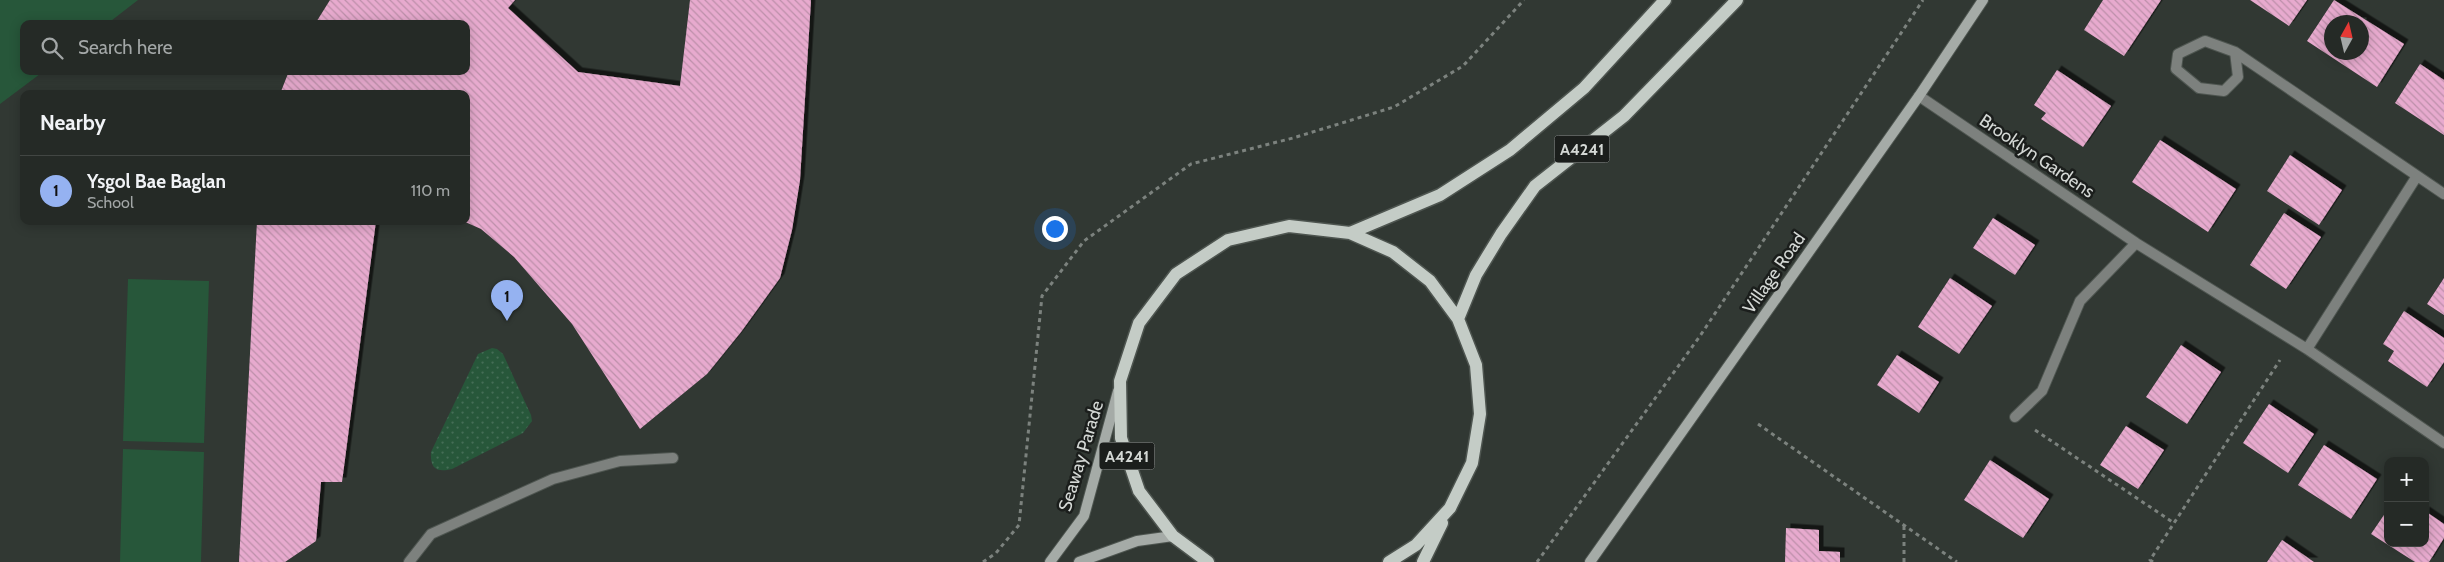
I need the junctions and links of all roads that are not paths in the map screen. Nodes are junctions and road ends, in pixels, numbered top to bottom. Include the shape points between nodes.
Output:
1 (1665, 0) edge
2 (1737, 0) edge
3 (1983, 0) edge
4 (2235, 52) junction
5 (1919, 96) junction
6 (2417, 176) junction
7 (2444, 194) edge
8 (1350, 233) junction
9 (2136, 243) junction
10 (1458, 319) junction
11 (2308, 349) junction
12 (1120, 381) junction
13 (2015, 416) road end
14 (2444, 443) edge
15 (673, 458) dead end
16 (1450, 508) junction
17 (1173, 536) junction
18 (409, 562) edge
19 (1050, 562) edge
20 (1079, 562) edge
21 (1208, 562) edge
22 (1389, 562) edge
23 (1423, 562) edge
24 (1590, 562) edge

1 - 8 main road, A4241 via 1584,88 1510,150 1440,195
2 - 10 main road, A4241 via 1624,116 1534,186 1476,274
3 - 5 street, Village Road
4 - 4 street via 2205,41 2178,54 2176,69 2199,88 2224,91 2238,77
4 - 6 street
5 - 9 street, Brooklyn Gardens
5 - 24 street, Village Road
6 - 7 street
6 - 11 street
8 - 10 main road, A4241 via 1393,252 1430,281
8 - 12 main road, A4241 via 1288,226 1228,240 1176,274 1139,323
9 - 11 street, Brooklyn Gardens
9 - 13 street via 2080,301 2042,391
10 - 16 main road, A4241 via 1476,365 1480,414 1472,463
11 - 14 street, Brooklyn Gardens
12 - 17 main road, A4241 via 1121,438 1139,491
12 - 19 street, Seaway Parade via 1084,516
15 - 18 street via 620,461 554,479 432,534
16 - 22 main road, A4241 via 1416,545
16 - 23 main road, A4241
17 - 20 street via 1137,541
17 - 21 main road, A4241

